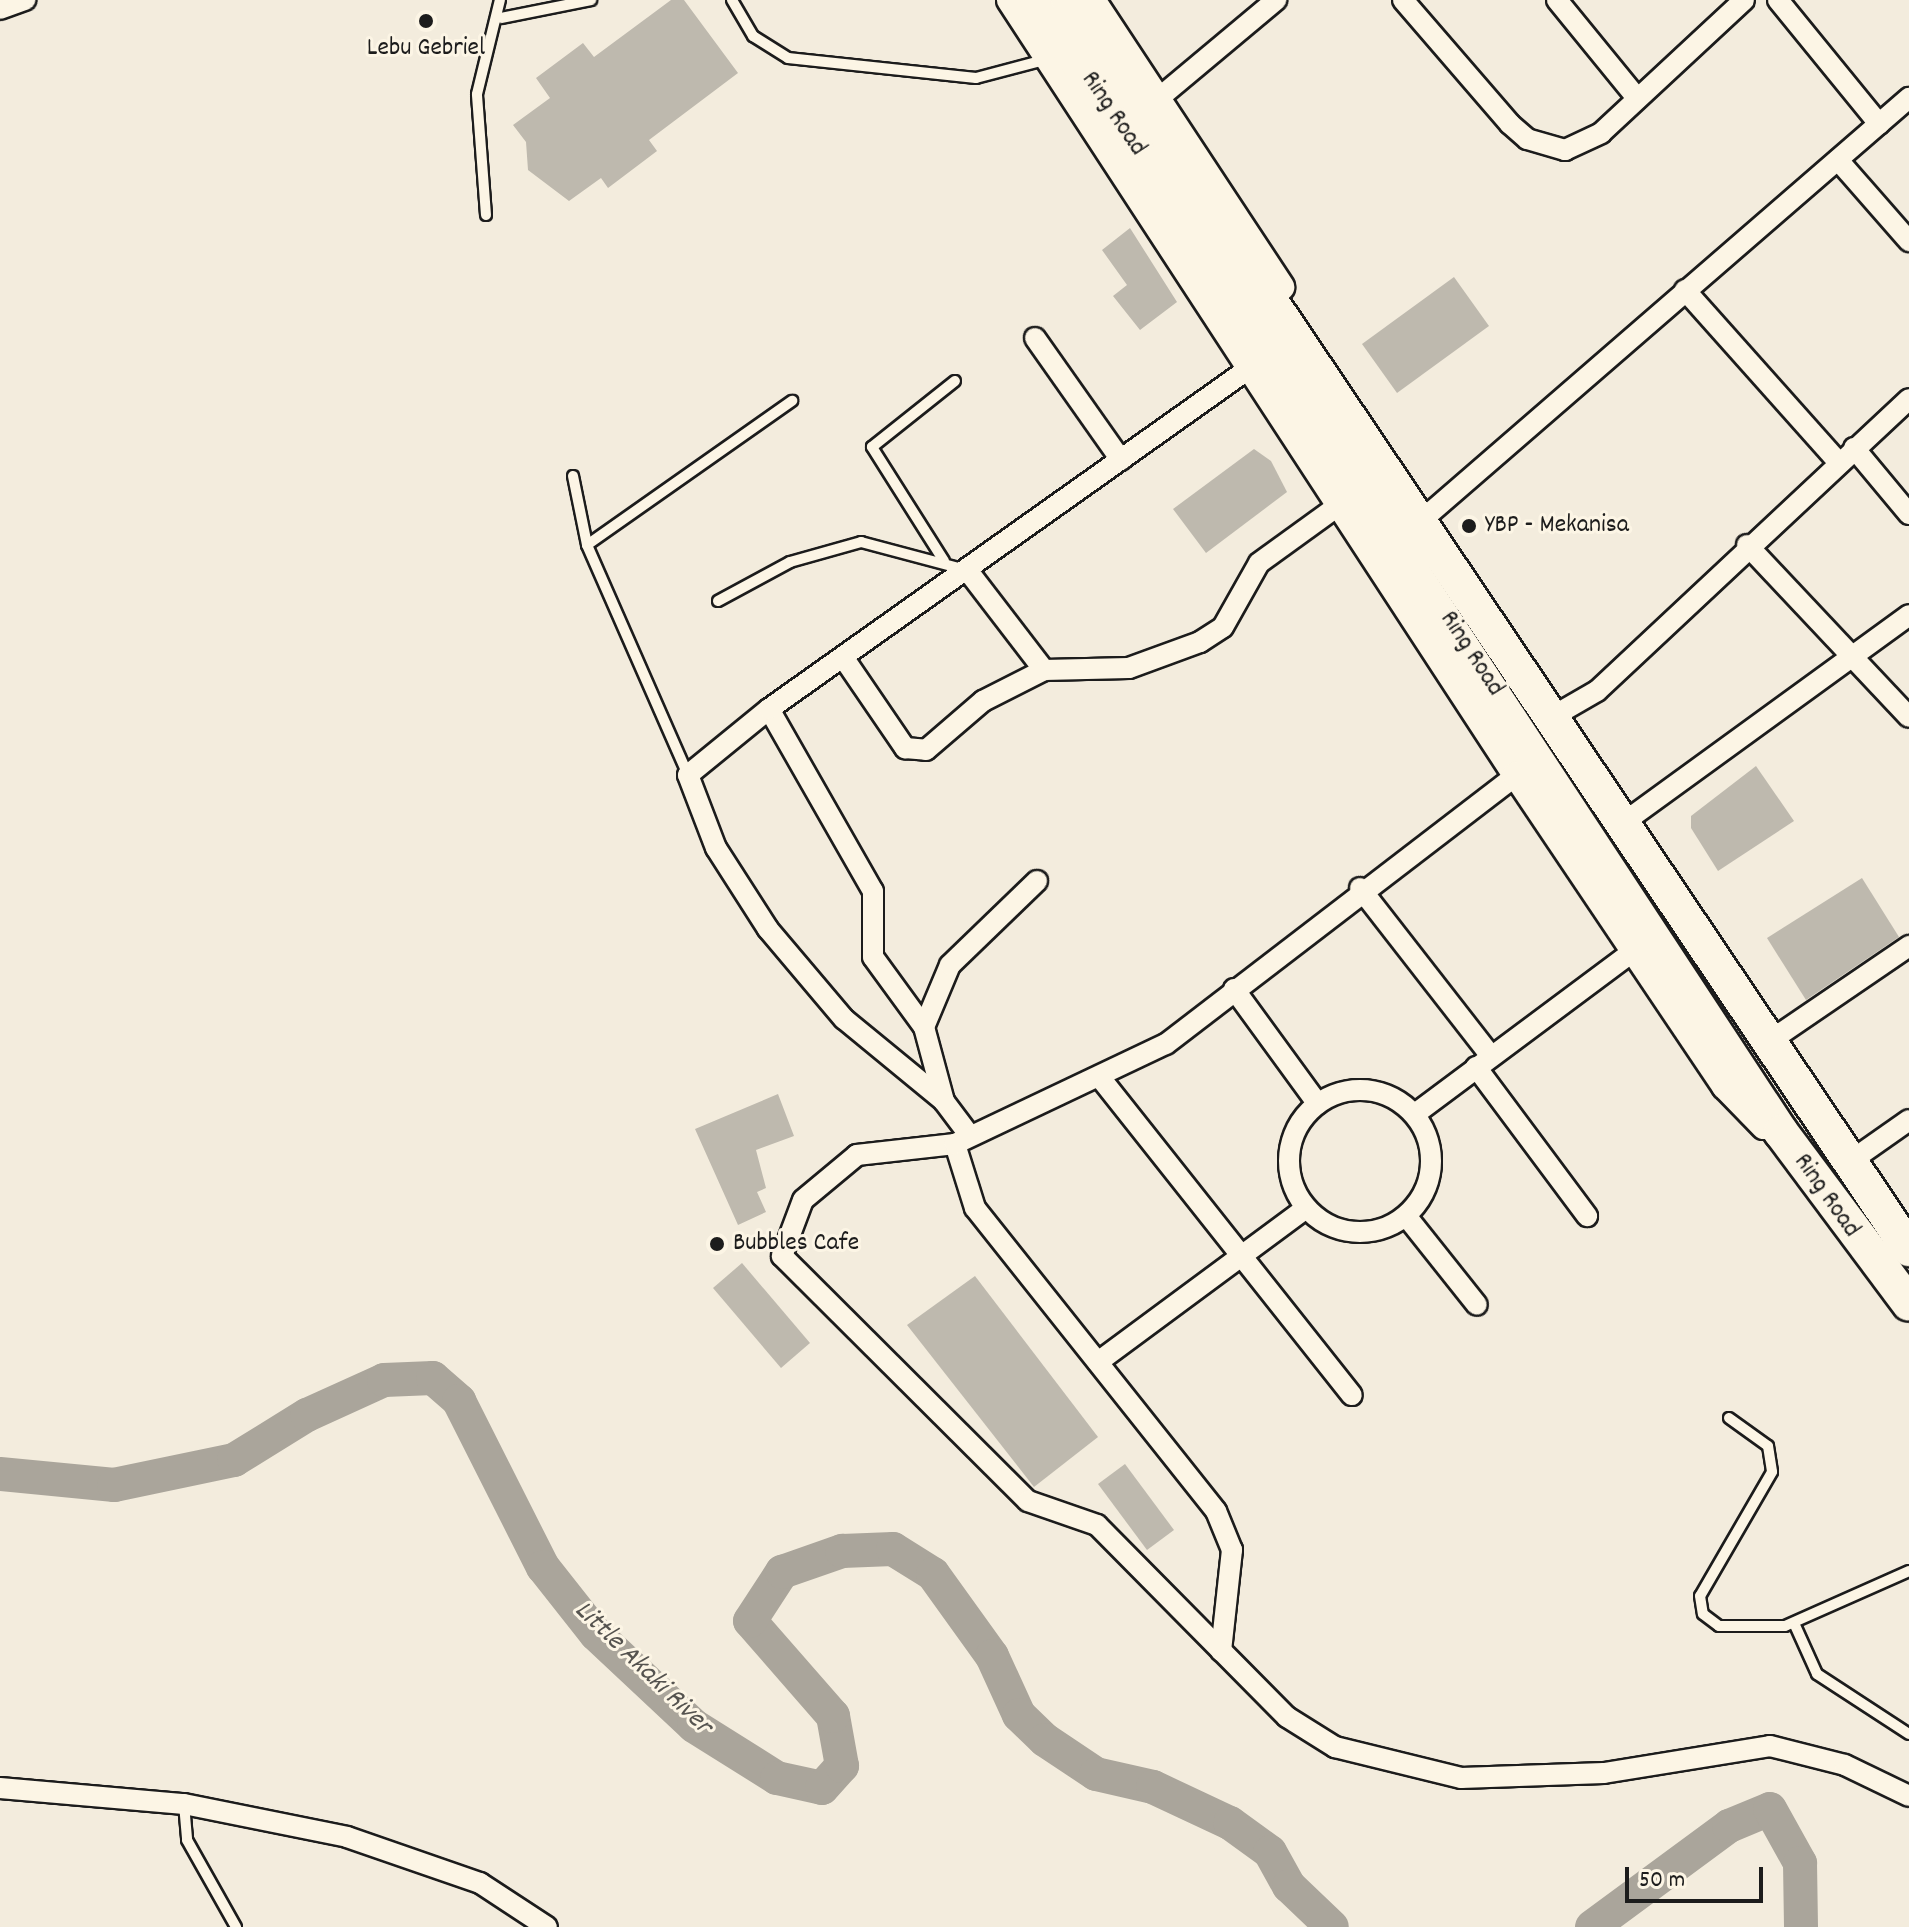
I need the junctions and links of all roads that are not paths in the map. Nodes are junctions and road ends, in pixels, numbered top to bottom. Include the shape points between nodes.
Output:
1 (25, 0) edge
2 (500, 0) edge
3 (591, 0) edge
4 (732, 0) edge
5 (1010, 0) edge
6 (1037, 0) edge
7 (1068, 0) edge
8 (1092, 0) edge
9 (1276, 0) edge
10 (1403, 0) edge
11 (1557, 0) edge
12 (1744, 0) edge
13 (1791, 4) edge
14 (0, 9) edge
15 (501, 18) junction
16 (1050, 59) junction
17 (1159, 98) junction
18 (1637, 98) junction
19 (1909, 98) edge
20 (1879, 124) junction
21 (1838, 160) junction
22 (486, 215) dead end
23 (1909, 241) edge
24 (1685, 290) junction
25 (1035, 338) dead end
26 (1254, 365) junction
27 (955, 381) dead end
28 (1909, 399) edge
29 (792, 401) dead end
30 (1854, 448) junction
31 (1121, 460) junction
32 (1839, 463) junction
33 (573, 476) dead end
34 (1339, 505) junction
35 (1430, 513) junction
36 (1909, 514) edge
37 (587, 545) junction
38 (1747, 545) junction
39 (944, 561) junction
40 (968, 571) junction
41 (718, 601) dead end
42 (1909, 615) edge
43 (1857, 658) junction
44 (845, 660) junction
45 (1044, 670) junction
46 (769, 709) junction
47 (1564, 710) junction
48 (1909, 717) edge
49 (688, 775) junction
50 (1516, 775) junction
51 (1634, 815) junction
52 (1037, 881) dead end
53 (1360, 888) junction
54 (1909, 946) edge
55 (1636, 949) junction
56 (1234, 989) junction
57 (924, 1027) junction
58 (1783, 1032) junction
59 (1483, 1061) junction
60 (1102, 1080) junction
61 (944, 1101) junction
62 (1318, 1104) junction
63 (1415, 1114) junction
64 (1909, 1120) edge
65 (1824, 1133) junction
66 (961, 1138) junction
67 (1804, 1165) junction
68 (1845, 1165) junction
69 (1306, 1208) junction
70 (1587, 1216) dead end
71 (1407, 1217) junction
72 (1909, 1249) edge
73 (1238, 1254) junction
74 (1909, 1304) edge
75 (1477, 1305) dead end
76 (1098, 1362) junction
77 (1352, 1395) dead end
78 (1729, 1418) dead end
79 (1909, 1571) edge
80 (1794, 1623) junction
81 (1221, 1651) junction
82 (1909, 1734) edge
83 (0, 1788) edge
84 (1909, 1796) edge
85 (184, 1804) junction
86 (236, 1927) edge
87 (547, 1927) edge

1 - 14 street
2 - 15 lane
3 - 15 lane
4 - 16 lane via 753,36 788,58 976,78
5 - 16 street
6 - 67 highway, Ring Road
7 - 65 highway, Ring Road
8 - 17 street
9 - 17 street
10 - 18 street via 1510,124 1546,147 1585,144
11 - 18 street
12 - 18 street
13 - 20 street
15 - 22 lane via 477,94
16 - 26 street
17 - 35 street
19 - 20 street
20 - 21 street
21 - 23 street
21 - 24 street
24 - 32 street
24 - 35 street
25 - 31 street
26 - 31 street
26 - 34 street
27 - 39 lane via 872,447
28 - 30 street
29 - 37 lane
30 - 32 street
30 - 36 street
31 - 40 street
32 - 38 street
33 - 37 lane
34 - 45 street via 1259,563 1223,627 1200,642 1129,668
34 - 50 street
35 - 47 street
37 - 49 lane
38 - 43 street
38 - 47 street via 1597,691
39 - 40 lane
39 - 41 lane via 861,542 827,548
40 - 44 street
40 - 45 street
42 - 43 street
43 - 48 street
43 - 51 street
44 - 45 street via 905,748 916,753 983,701
44 - 46 street
46 - 49 street
46 - 57 street via 873,891 873,957
47 - 51 street
49 - 61 street via 716,848 768,929 844,1019
50 - 53 street
50 - 55 street
51 - 58 street
52 - 57 street via 950,965
53 - 56 street
53 - 59 street
54 - 58 street
55 - 59 street
55 - 67 street via 1725,1086
56 - 60 street via 1166,1044
56 - 62 street
57 - 61 street
58 - 65 street
59 - 63 street
59 - 70 street
60 - 66 street
60 - 73 street
61 - 66 street
62 - 63 street via 1360,1090 1382,1093
62 - 69 street via 1297,1131 1289,1165
63 - 71 street via 1431,1159 1428,1181
64 - 68 street
65 - 68 highway, Ring Road
66 - 76 street via 975,1208
66 - 81 street via 857,1155 803,1200 782,1256 1028,1501 1097,1525
67 - 74 highway, Ring Road
68 - 72 highway, Ring Road
69 - 71 street via 1332,1226 1364,1232
69 - 73 street
71 - 75 street
73 - 76 street
73 - 77 street
76 - 81 street via 1216,1511 1232,1550
78 - 80 lane via 1768,1446 1772,1472 1700,1596 1703,1614 1719,1626
79 - 80 lane
80 - 82 lane via 1817,1674
81 - 84 street via 1287,1717 1335,1747 1394,1765 1461,1778 1532,1777 1770,1746 1845,1765
83 - 85 street
85 - 86 lane via 187,1840
85 - 87 street via 428,1860

